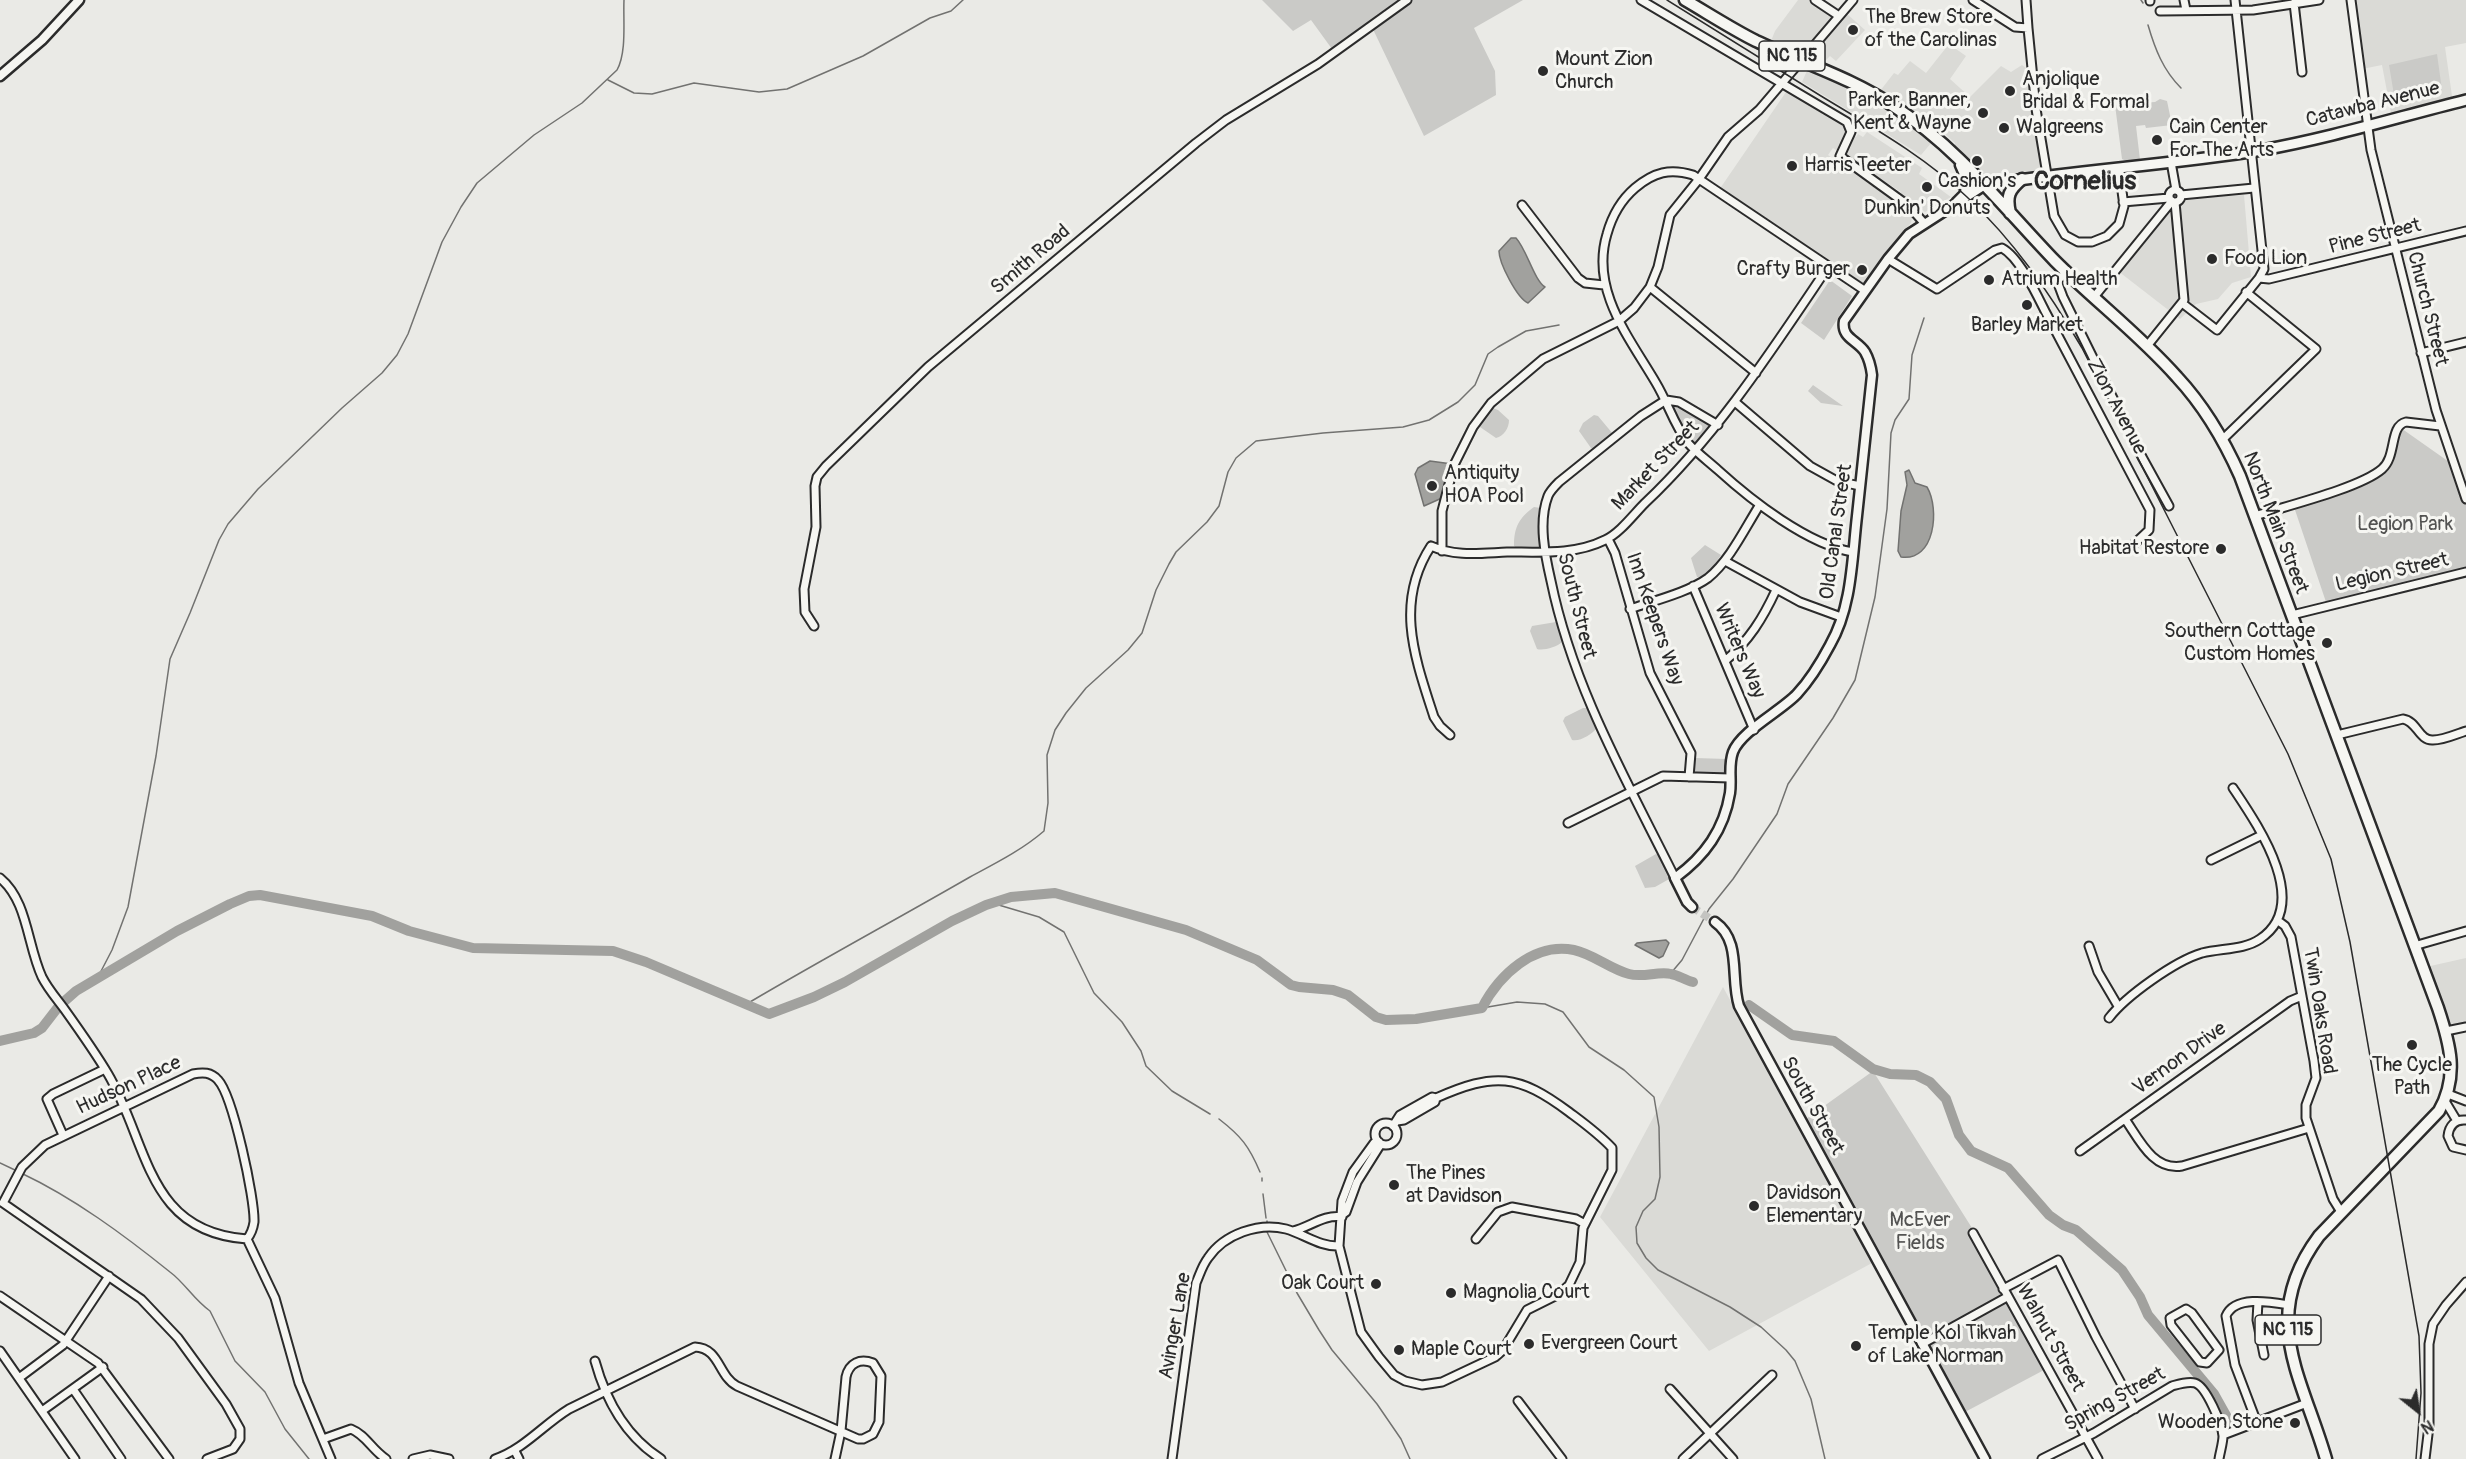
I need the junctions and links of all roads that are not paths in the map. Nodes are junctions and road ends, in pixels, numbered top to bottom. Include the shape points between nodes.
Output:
1 (79, 0) edge
2 (1407, 0) edge
3 (1641, 0) edge
4 (1685, 0) edge
5 (1815, 0) edge
6 (1853, 0) edge
7 (1973, 0) edge
8 (2026, 0) edge
9 (2184, 0) edge
10 (2235, 0) edge
11 (2319, 0) edge
12 (2351, 0) edge
13 (2294, 2) edge
14 (2186, 10) junction
15 (2160, 11) dead end
16 (2236, 11) junction
17 (1839, 16) junction
18 (2028, 28) junction
19 (1801, 60) junction
20 (2302, 72) dead end
21 (0, 76) edge
22 (1780, 83) junction
23 (2466, 100) edge
24 (2369, 124) junction
25 (2250, 151) junction
26 (1954, 154) junction
27 (2171, 162) junction
28 (2119, 169) junction
29 (2049, 176) junction
30 (1699, 179) junction
31 (2022, 179) junction
32 (1985, 185) junction
33 (2254, 188) junction
34 (2178, 193) junction
35 (2172, 200) junction
36 (2123, 202) junction
37 (1957, 203) junction
38 (1522, 205) dead end
39 (2010, 213) junction
40 (1924, 223) junction
41 (2466, 231) edge
42 (2395, 249) junction
43 (1888, 259) junction
44 (1828, 267) junction
45 (2067, 272) junction
46 (2259, 278) junction
47 (1604, 285) junction
48 (1650, 287) junction
49 (1864, 290) junction
50 (2246, 292) junction
51 (2094, 297) junction
52 (2182, 303) junction
53 (1619, 321) junction
54 (2466, 342) edge
55 (2147, 346) junction
56 (2421, 353) junction
57 (1756, 373) junction
58 (1666, 400) junction
59 (1735, 402) junction
60 (1718, 424) junction
61 (2440, 426) junction
62 (2222, 440) junction
63 (1696, 451) junction
64 (1860, 486) junction
65 (2466, 499) edge
66 (1759, 506) junction
67 (2169, 506) dead end
68 (2255, 516) junction
69 (1608, 539) junction
70 (2132, 546) dead end
71 (1442, 551) junction
72 (1544, 551) junction
73 (1852, 552) junction
74 (1725, 561) junction
75 (2466, 572) edge
76 (1693, 586) junction
77 (1776, 590) junction
78 (1630, 609) junction
79 (2292, 615) junction
80 (1841, 617) junction
81 (814, 626) dead end
82 (1725, 661) junction
83 (1754, 730) junction
84 (2466, 732) edge
85 (1450, 735) dead end
86 (2337, 735) junction
87 (1689, 777) junction
88 (1730, 778) junction
89 (2233, 788) dead end
90 (1631, 790) junction
91 (1568, 823) dead end
92 (2262, 835) junction
93 (2211, 860) dead end
94 (0, 878) edge
95 (1675, 878) junction
96 (1692, 907) tunnel mouth
97 (2277, 920) junction
98 (1715, 922) tunnel mouth
99 (2466, 931) edge
100 (2089, 946) dead end
101 (2415, 946) junction
102 (2302, 996) junction
103 (2118, 1006) junction
104 (2109, 1018) dead end
105 (2466, 1027) edge
106 (2446, 1031) junction
107 (105, 1069) junction
108 (2446, 1098) junction
109 (2466, 1101) edge
110 (125, 1106) junction
111 (2125, 1119) junction
112 (2466, 1120) edge
113 (2457, 1121) junction
114 (1395, 1123) junction
115 (2308, 1128) junction
116 (63, 1136) junction
117 (1378, 1142) junction
118 (2466, 1150) edge
119 (2080, 1151) dead end
120 (1, 1204) edge
121 (2342, 1212) junction
122 (1342, 1216) junction
123 (1585, 1224) junction
124 (1292, 1231) junction
125 (1972, 1233) dead end
126 (247, 1239) junction
127 (1476, 1239) dead end
128 (1339, 1246) junction
129 (109, 1276) junction
130 (2466, 1282) edge
131 (2003, 1289) junction
132 (0, 1296) edge
133 (2007, 1297) junction
134 (2258, 1302) junction
135 (2289, 1305) junction
136 (67, 1341) junction
137 (1922, 1344) junction
138 (2231, 1347) junction
139 (2219, 1350) junction
140 (0, 1351) edge
141 (2264, 1355) dead end
142 (595, 1361) dead end
143 (103, 1367) junction
144 (1772, 1375) dead end
145 (19, 1378) junction
146 (73, 1389) junction
147 (1670, 1389) dead end
148 (605, 1392) junction
149 (1518, 1401) dead end
150 (2307, 1403) junction
151 (2136, 1409) junction
152 (42, 1411) junction
153 (2257, 1423) junction
154 (841, 1431) junction
155 (1710, 1434) junction
156 (2223, 1435) junction
157 (2086, 1437) junction
158 (323, 1439) junction
159 (515, 1451) junction
160 (75, 1459) edge
161 (121, 1459) edge
162 (169, 1459) edge
163 (207, 1459) edge
164 (331, 1459) edge
165 (386, 1459) edge
166 (413, 1459) edge
167 (449, 1459) edge
168 (495, 1459) edge
169 (519, 1459) edge
170 (661, 1459) edge
171 (835, 1459) edge
172 (1172, 1459) edge
173 (1562, 1459) edge
174 (1683, 1459) edge
175 (1733, 1459) edge
176 (1984, 1459) edge
177 (2042, 1459) edge
178 (2098, 1459) edge
179 (2220, 1459) edge
180 (2326, 1459) edge
181 (2425, 1459) edge

1 - 21 street via 42,40
2 - 81 street, Smith Road via 1318,64 1196,143 928,368 826,466 815,486 816,527 804,589 805,612
3 - 22 street
4 - 19 main road, NC 115 via 1756,41
5 - 17 street
6 - 17 street
7 - 18 street via 2015,27
8 - 18 street
9 - 14 street
10 - 16 street
11 - 13 street
12 - 24 street, Church Street
13 - 16 street
13 - 20 street
14 - 15 street
14 - 16 street
16 - 25 street
17 - 19 street
18 - 29 street via 2036,109
19 - 22 street
19 - 26 main road, NC 115 via 1888,102
22 - 30 street via 1759,110 1728,136
22 - 40 street via 1847,122 1851,132 1840,156 1909,206
23 - 24 main road, Catawba Avenue
24 - 25 main road, Catawba Avenue
24 - 42 street, Church Street via 2371,150
25 - 27 main road, Catawba Avenue
25 - 33 street
26 - 32 main road, NC 115
26 - 37 main road via 1969,183
27 - 28 main road, Catawba Avenue
27 - 34 street
28 - 29 main road, Catawba Avenue
28 - 36 street
29 - 31 main road, Catawba Avenue
29 - 36 street via 2056,222 2065,235 2078,242 2092,242 2113,231 2122,219
30 - 44 street
30 - 47 street via 1673,170 1646,180 1617,207 1602,257
30 - 48 street via 1670,215
31 - 32 main road, Catawba Avenue
31 - 39 main road via 2007,197
32 - 37 street, Catawba Avenue
32 - 39 main road, North Main Street / NC 115
33 - 34 street
33 - 46 street via 2264,268
34 - 35 street via 2170,192
35 - 36 street
35 - 51 street
35 - 52 street via 2185,295
37 - 40 street, Catawba Avenue
38 - 47 street via 1578,278 1585,283
39 - 45 main road, North Main Street / NC 115
40 - 43 street, Catawba Avenue via 1908,234
41 - 42 street, Pine Street
42 - 46 street, Pine Street via 2269,279
42 - 56 street, Church Street
43 - 49 street, Catawba Avenue
43 - 70 street, Zion Avenue via 1936,289 1995,250 2002,248 2008,253 2045,310 2150,510 2149,530
44 - 49 street
44 - 57 street, Market Street
45 - 51 main road, North Main Street / NC 115
45 - 67 street via 2057,281 2063,297
46 - 50 street
47 - 53 street
48 - 53 street
48 - 57 street
49 - 64 street, Old Canal Street via 1843,326 1846,335 1865,352 1871,367
50 - 52 street via 2217,330
50 - 62 street via 2316,349
51 - 55 main road, North Main Street / NC 115
52 - 55 street
53 - 58 street
53 - 71 street via 1543,359 1491,403 1473,426 1454,465 1442,511
54 - 56 street
55 - 62 main road, North Main Street / NC 115 via 2193,396
56 - 61 street, Church Street
57 - 59 street, Market Street
58 - 60 street via 1679,402
58 - 63 street via 1667,408
58 - 72 street, South Street via 1641,416 1549,494 1544,513
59 - 60 street, Market Street
59 - 64 street via 1810,466 1837,481
60 - 63 street, Market Street
61 - 65 street, Church Street
61 - 68 street via 2400,423 2389,460 2377,472 2353,484
62 - 68 main road, North Main Street / NC 115
63 - 66 street
63 - 69 street, Market Street
64 - 73 street, Old Canal Street
66 - 73 street via 1825,544
66 - 74 street
68 - 79 main road, North Main Street / NC 115
69 - 72 street, Market Street via 1582,549
69 - 78 street, Inn Keepers Way
71 - 72 street, Market Street
71 - 85 street, Market Street via 1431,546 1417,571 1410,632 1434,717
72 - 90 street, South Street via 1558,615 1577,674
73 - 80 street, Old Canal Street
74 - 76 street
74 - 77 street
75 - 79 street, Legion Street
76 - 78 street
76 - 82 street, Writers Way
77 - 80 street
77 - 82 street via 1754,632
78 - 87 street, Inn Keepers Way via 1650,673 1691,753
79 - 86 main road, North Main Street / NC 115
80 - 83 street, Old Canal Street via 1832,643 1802,687
82 - 83 street, Writers Way
83 - 88 street, Old Canal Street via 1734,751
84 - 86 street via 2431,740 2403,719
86 - 101 main road, North Main Street / NC 115
87 - 88 street
87 - 90 street via 1663,776
88 - 95 street, Old Canal Street via 1723,822 1711,844
89 - 92 street
90 - 91 street
90 - 95 street, South Street
92 - 93 street
92 - 97 street via 2281,882 2282,908
94 - 107 street via 17,899 40,973
95 - 96 street, South Street
97 - 102 street, Twin Oaks Road via 2289,930
97 - 103 street via 2260,939 2189,958
98 - 137 street, South Street via 1731,941 1739,1006
99 - 101 street
100 - 103 street via 2098,972
101 - 106 main road, North Main Street / NC 115
102 - 111 street, Vernon Drive
102 - 115 street, Twin Oaks Road via 2316,1074 2305,1109
103 - 104 street
105 - 106 street
106 - 108 main road, North Main Street / NC 115 via 2452,1059
107 - 110 street
107 - 116 street via 49,1096 48,1105
108 - 109 street
108 - 113 street
108 - 121 main road, North Main Street / NC 115 via 2435,1117
110 - 116 street, Hudson Place
110 - 126 street via 152,1178 163,1196 201,1229
110 - 126 street, Hudson Place via 193,1074 203,1072 218,1079 238,1133 252,1198 254,1222
111 - 115 street via 2156,1160 2170,1167
111 - 119 street, Vernon Drive
112 - 113 street
113 - 118 street via 2449,1130 2449,1142 2458,1150
114 - 117 street via 1379,1126
114 - 117 street via 1395,1140 1386,1145
114 - 123 street via 1436,1098 1484,1083 1512,1081 1547,1096 1612,1148 1612,1170
115 - 121 street, Twin Oaks Road via 2333,1199
116 - 120 street, Hudson Place via 37,1151 22,1167
117 - 122 street via 1379,1147
120 - 129 street
121 - 135 main road, NC 115 via 2306,1255
122 - 124 street, Avinger Lane via 1327,1217
122 - 128 street
123 - 127 street via 1512,1207 1498,1212
123 - 128 street via 1578,1270 1565,1289 1527,1310 1495,1357 1429,1385 1413,1384 1394,1375 1364,1337
124 - 128 street, Avinger Lane
124 - 172 street, Avinger Lane via 1263,1227 1235,1235 1215,1249 1201,1269 1190,1321
125 - 131 street, Walnut Street
126 - 158 street via 275,1298 298,1383
129 - 136 street
129 - 163 street via 161,1318 235,1419 240,1434 236,1446
130 - 181 street via 2433,1324
131 - 133 street, Walnut Street
131 - 151 street via 2058,1260
132 - 136 street
133 - 137 street
133 - 157 street, Walnut Street
134 - 135 street
134 - 138 street via 2229,1310 2226,1316
134 - 141 street
135 - 150 main road, NC 115 via 2288,1343
136 - 143 street
136 - 145 street
137 - 176 street, South Street
138 - 139 street
138 - 153 street
139 - 139 street via 2207,1363 2200,1362 2171,1325 2170,1318 2186,1309
140 - 145 street
142 - 148 street
143 - 146 street
143 - 162 street
144 - 155 street
145 - 152 street
146 - 152 street
146 - 161 street
147 - 155 street
148 - 154 street via 690,1348 702,1347 712,1353 732,1383
148 - 159 street via 552,1419
148 - 170 street via 624,1425
149 - 173 street
150 - 153 street
150 - 180 main road, NC 115
151 - 156 street, Spring Street via 2172,1386 2195,1383 2208,1396
151 - 157 street, Spring Street
152 - 160 street
153 - 156 street
154 - 154 street via 863,1439 876,1429 881,1376 873,1363 860,1360 848,1370
154 - 171 street
155 - 174 street
155 - 175 street
156 - 179 street, Spring Street
157 - 177 street, Spring Street
157 - 178 street, Walnut Street
158 - 164 street
158 - 165 street via 351,1429 363,1435 371,1448
159 - 168 street
159 - 169 street
166 - 167 street via 430,1455

